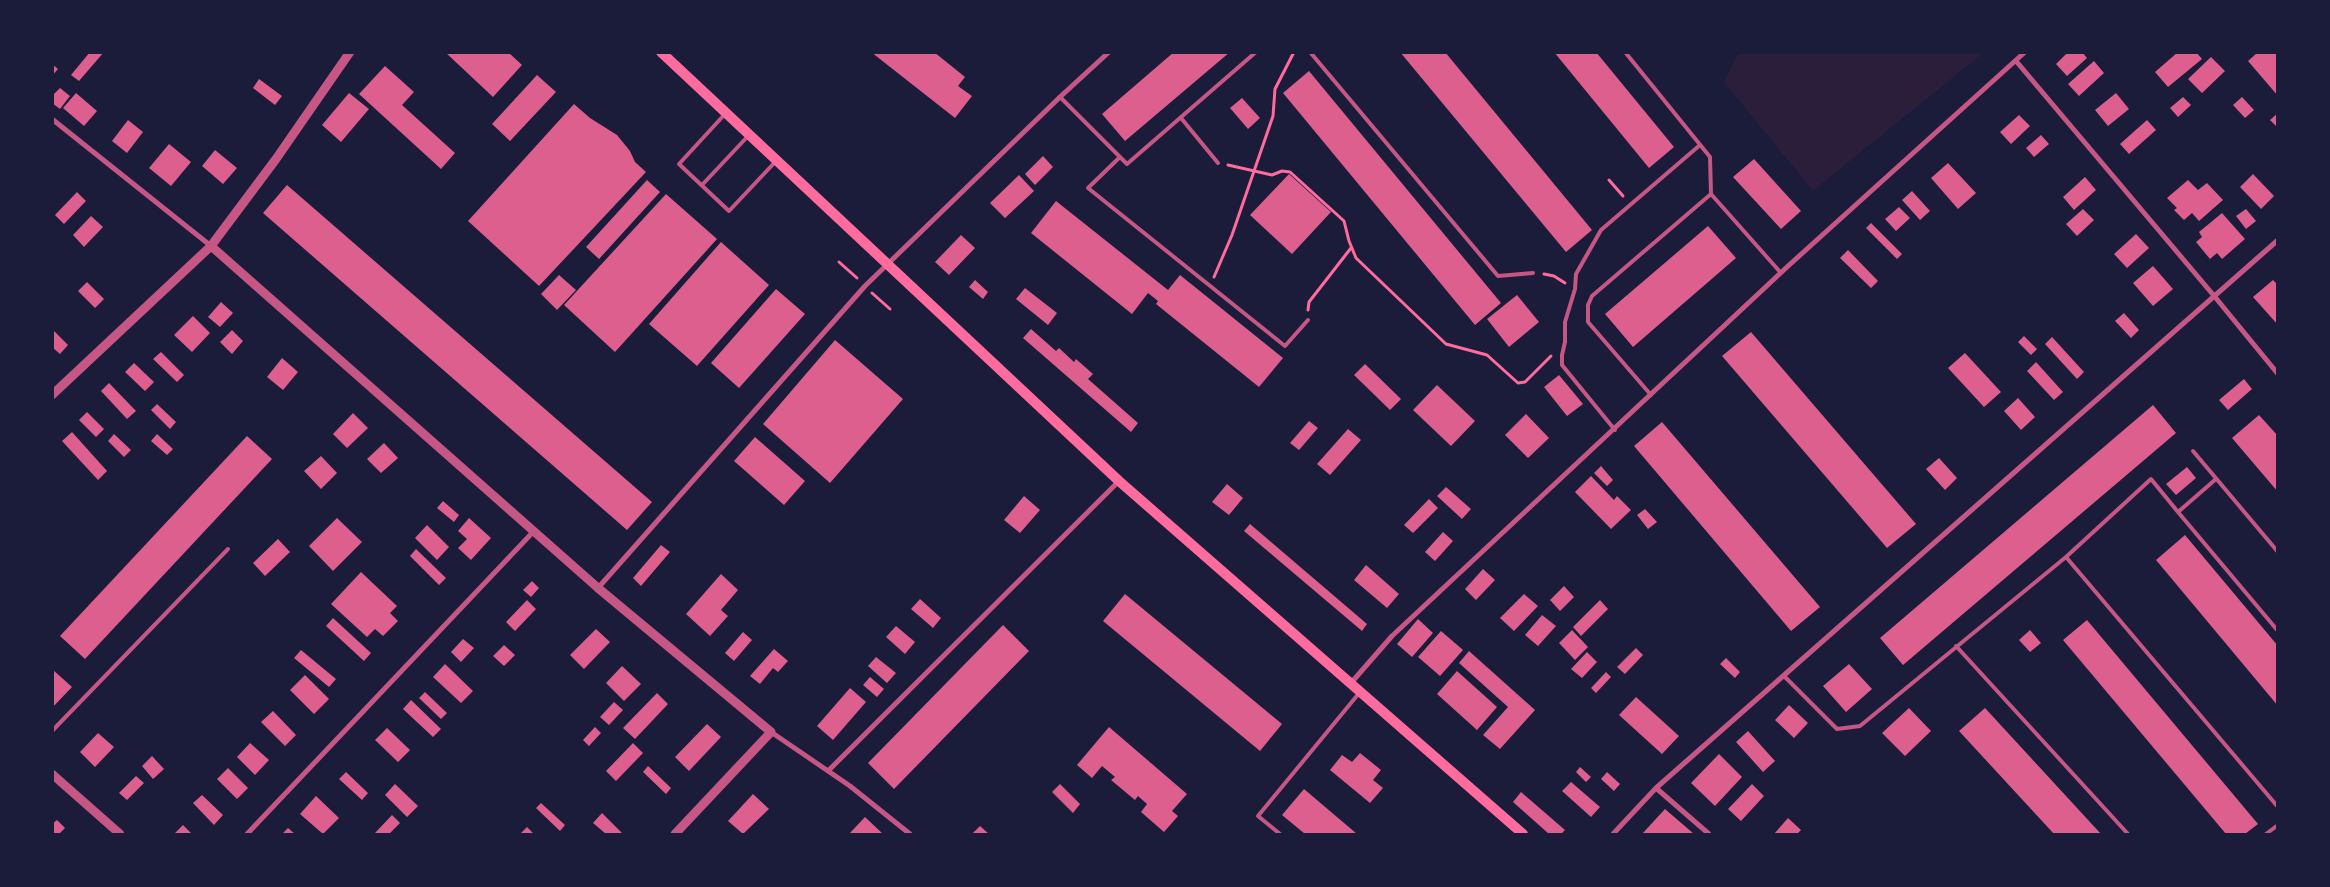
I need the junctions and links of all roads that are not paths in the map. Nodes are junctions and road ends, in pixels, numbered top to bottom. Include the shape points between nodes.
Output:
1 (350, 52) edge
2 (661, 52) edge
3 (1109, 52) edge
4 (1256, 52) edge
5 (1310, 52) edge
6 (1625, 52) edge
7 (2025, 52) edge
8 (2016, 60) junction
9 (1060, 97) junction
10 (726, 114) junction
11 (1181, 118) junction
12 (52, 119) edge
13 (749, 135) junction
14 (1700, 145) junction
15 (1120, 157) junction
16 (777, 160) junction
17 (1218, 163) road end
18 (702, 185) junction
19 (1711, 194) junction
20 (2278, 240) edge
21 (211, 246) junction
22 (888, 263) junction
23 (1533, 273) dead end
24 (1781, 273) junction
25 (2215, 297) junction
26 (1308, 320) road end
27 (2278, 374) edge
28 (52, 395) edge
29 (1652, 396) junction
30 (1614, 430) junction
31 (2193, 451) dead end
32 (2216, 479) junction
33 (1120, 481) junction
34 (2178, 512) junction
35 (534, 531) junction
36 (228, 549) dead end
37 (2278, 552) edge
38 (2066, 557) junction
39 (598, 588) junction
40 (2278, 632) edge
41 (1956, 646) junction
42 (1784, 676) junction
43 (1350, 683) junction
44 (1360, 692) junction
45 (52, 731) edge
46 (771, 732) junction
47 (828, 771) junction
48 (52, 774) edge
49 (1656, 788) junction
50 (2278, 807) edge
51 (2278, 825) edge
52 (120, 834) edge
53 (247, 834) edge
54 (674, 834) edge
55 (910, 834) edge
56 (1280, 834) edge
57 (1523, 834) edge
58 (1613, 834) edge
59 (1709, 834) edge
60 (2128, 834) edge
61 (2266, 834) edge

1 - 21 street
2 - 10 main road
3 - 9 street
4 - 11 lane
5 - 23 lane via 1498,276
6 - 14 lane
7 - 8 street
8 - 24 street
8 - 25 street
9 - 15 lane
9 - 22 street
10 - 13 main road
10 - 18 lane via 679,164
11 - 15 lane via 1127,164
11 - 17 lane
12 - 21 street
13 - 16 main road
13 - 18 lane
14 - 19 lane via 1710,157
14 - 30 lane via 1601,230 1576,274 1565,322 1562,365
15 - 26 lane via 1088,188 1285,346
16 - 18 lane via 730,211
16 - 22 main road
19 - 24 lane
19 - 29 lane via 1592,296 1588,305 1588,322
20 - 25 street
21 - 28 street
21 - 35 street
22 - 33 main road
22 - 39 street
24 - 29 street
25 - 27 street
25 - 42 street
29 - 30 street
30 - 43 street via 1392,636
31 - 32 lane
32 - 34 lane
32 - 37 lane
33 - 43 main road
33 - 47 street
34 - 38 lane via 2151,479
34 - 40 lane
35 - 39 street
35 - 53 street
36 - 45 lane
38 - 41 lane
38 - 50 lane
39 - 46 street
41 - 42 lane via 1860,726 1837,729
41 - 60 lane
42 - 49 street
43 - 44 main road
44 - 56 lane via 1258,816
44 - 57 main road
46 - 47 street
46 - 54 street
47 - 55 street
48 - 52 street
49 - 58 street
49 - 59 street
51 - 61 lane

